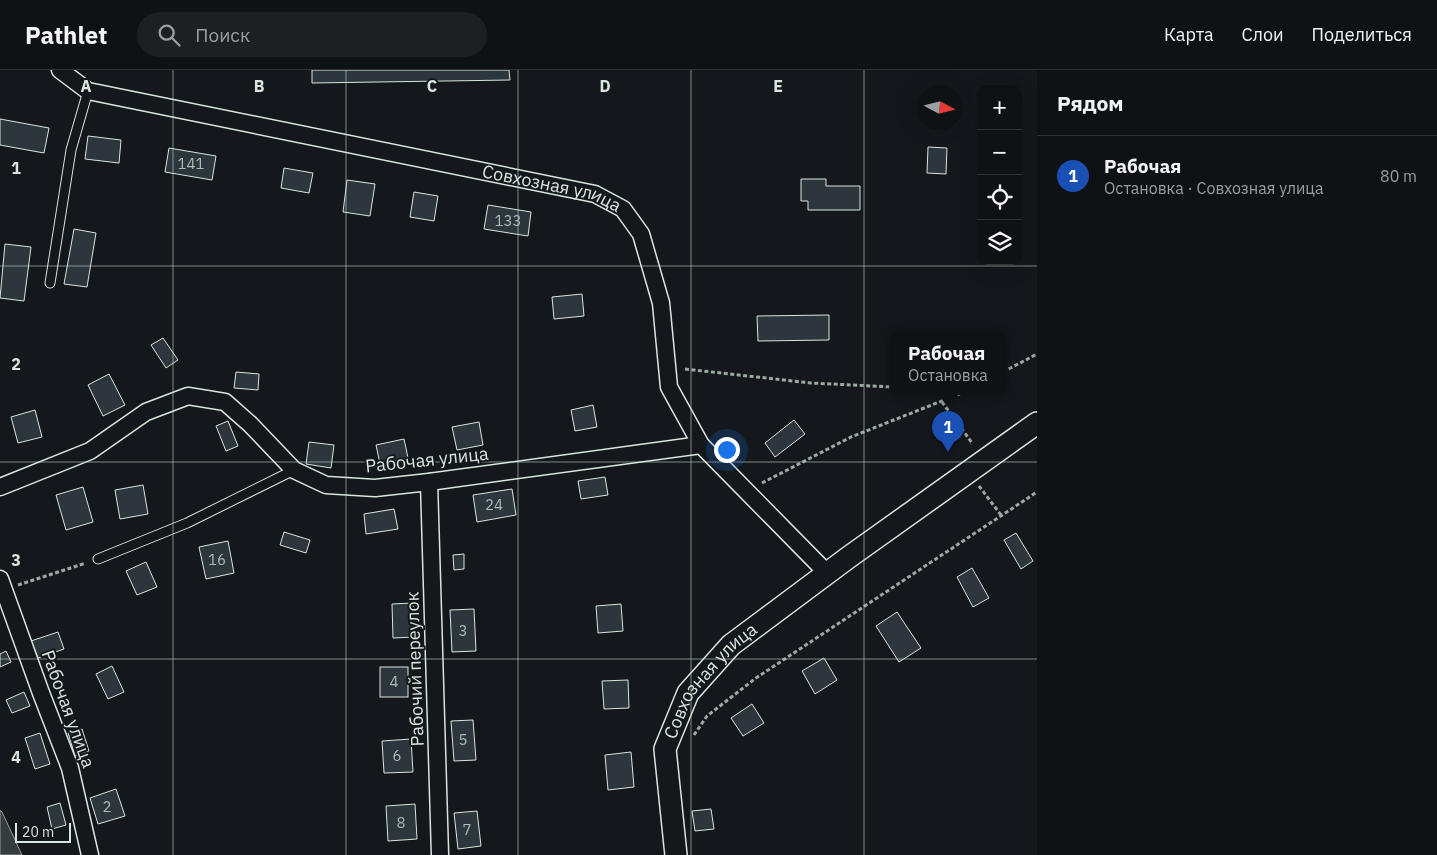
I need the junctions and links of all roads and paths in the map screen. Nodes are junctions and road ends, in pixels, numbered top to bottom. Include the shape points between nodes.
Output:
1 (60, 70) edge
2 (88, 91) junction
3 (50, 283) dead end
4 (1037, 354) edge
5 (666, 362) junction
6 (1007, 370) edge
7 (889, 387) edge
8 (956, 395) edge
9 (1037, 423) edge
10 (701, 445) junction
11 (294, 470) junction
12 (429, 482) junction
13 (0, 487) edge
14 (746, 492) junction
15 (1037, 492) edge
16 (98, 559) joint
17 (827, 573) junction
18 (2, 584) edge
19 (692, 738) dead end
20 (90, 855) edge
21 (440, 855) edge
22 (676, 855) edge

1 - 2 street, Совхозная улица
2 - 3 lane via 70,150
2 - 5 street, Совхозная улица via 595,194 623,209 641,234 661,303
4 - 6 path
5 - 7 path via 686,370
5 - 10 street, Совхозная улица via 669,387
8 - 14 path via 851,437
9 - 17 street, Совхозная улица
10 - 12 street, Рабочая улица
10 - 14 street, Совхозная улица
11 - 12 street, Рабочая улица via 326,485 375,488
11 - 13 street, Рабочая улица via 225,402 188,396 146,412 90,452
11 - 16 lane via 187,523
12 - 21 street, Рабочий переулок
14 - 17 street, Совхозная улица
15 - 19 path via 756,678 707,716
16 - 18 path
17 - 22 street, Совхозная улица via 731,645 688,693 664,749
18 - 20 street, Рабочая улица via 70,768

